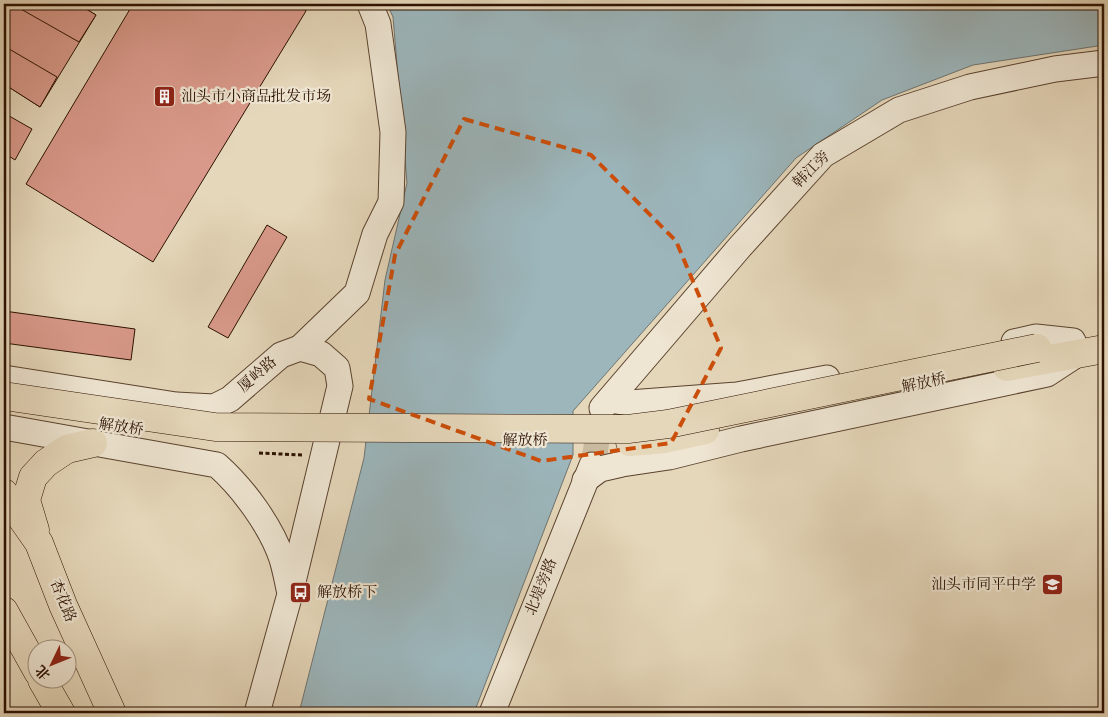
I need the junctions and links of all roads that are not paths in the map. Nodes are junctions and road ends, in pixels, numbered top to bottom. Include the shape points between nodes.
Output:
1 (370, 4) edge
2 (1104, 63) edge
3 (1104, 335) edge
4 (300, 348) junction
5 (1075, 348) junction
6 (1104, 349) edge
7 (1038, 354) junction
8 (4, 378) edge
9 (4, 396) edge
10 (4, 411) edge
11 (4, 427) edge
12 (93, 443) junction
13 (4, 493) edge
14 (39, 543) junction
15 (290, 594) junction
16 (4, 611) edge
17 (28, 654) edge
18 (47, 690) edge
19 (60, 713) edge
20 (112, 713) edge
21 (257, 713) edge
22 (492, 713) edge

1 - 4 street, 厦岭路 via 378,24 393,132 391,202 375,234 357,293
2 - 5 street, 韩江旁 via 1055,69 970,87 899,110 823,155 605,404 737,395 1036,337
3 - 5 main road
4 - 8 street, 厦岭路 via 281,355 230,399 214,408
4 - 15 street via 321,354 337,368 340,386
5 - 6 main road
5 - 7 main road
5 - 22 street, 北堤旁路 via 1047,374 670,457 590,470
7 - 9 main road, 解放桥, bridge via 628,429 215,428
7 - 10 main road, 解放桥 via 664,439 630,442 210,441
11 - 12 street
12 - 14 main road via 67,449 46,463 33,477 26,500
12 - 15 street via 217,464 265,524 282,559
13 - 14 main road, 杏花路
14 - 20 main road, 杏花路
15 - 21 street
16 - 17 main road
18 - 19 main road

